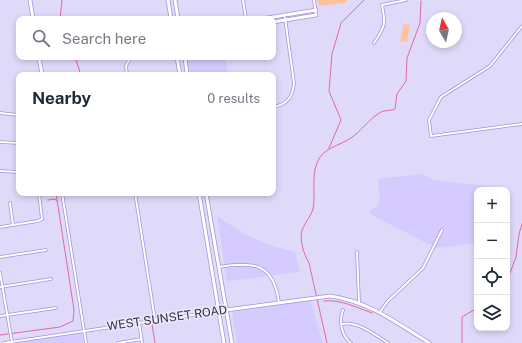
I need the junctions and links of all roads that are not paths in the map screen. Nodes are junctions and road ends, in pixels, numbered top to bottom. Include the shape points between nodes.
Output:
1 (30, 0) edge
2 (168, 0) edge
3 (175, 0) edge
4 (243, 0) edge
5 (314, 0) edge
6 (406, 0) edge
7 (316, 10) junction
8 (316, 15) joint
9 (33, 16) edge
10 (171, 16) edge
11 (178, 16) edge
12 (246, 16) edge
13 (276, 17) edge
14 (285, 19) junction
15 (276, 21) edge
16 (522, 26) edge
17 (374, 43) dead end
18 (40, 60) edge
19 (129, 60) dead end
20 (178, 60) edge
21 (184, 60) edge
22 (42, 72) edge
23 (127, 72) edge
24 (180, 72) edge
25 (186, 72) edge
26 (276, 106) edge
27 (0, 113) edge
28 (16, 115) edge
29 (522, 124) edge
30 (0, 142) edge
31 (16, 143) edge
32 (0, 171) edge
33 (16, 172) edge
34 (39, 196) edge
35 (62, 196) edge
36 (135, 196) edge
37 (199, 196) edge
38 (207, 196) edge
39 (10, 203) dead end
40 (13, 225) junction
41 (0, 227) edge
42 (442, 230) dead end
43 (46, 250) dead end
44 (357, 252) dead end
45 (0, 257) edge
46 (219, 267) junction
47 (0, 273) edge
48 (51, 279) dead end
49 (1, 286) edge
50 (360, 302) junction
51 (279, 303) junction
52 (56, 308) dead end
53 (226, 310) junction
54 (343, 310) dead end
55 (218, 311) junction
56 (380, 312) junction
57 (8, 315) junction
58 (0, 316) edge
59 (155, 320) junction
60 (139, 322) junction
61 (342, 324) junction
62 (84, 330) junction
63 (142, 339) junction
64 (12, 342) junction
65 (4, 343) edge
66 (86, 343) edge
67 (118, 343) edge
68 (142, 343) edge
69 (224, 343) edge
70 (232, 343) edge
71 (351, 343) edge
72 (388, 343) edge
73 (430, 343) edge

1 - 9 main road
2 - 10 main road
3 - 11 main road
4 - 12 street
5 - 7 street
6 - 17 street via 382,5 384,30
7 - 8 street
7 - 13 main road
8 - 14 main road
14 - 15 main road
14 - 26 street via 294,83 290,99
16 - 29 street via 490,66 441,98 430,120 431,136
18 - 22 main road
19 - 23 street via 126,66
20 - 24 main road
21 - 25 main road
27 - 28 street
30 - 31 street
32 - 33 street
34 - 40 street via 43,219
35 - 62 street
36 - 59 street
37 - 55 main road
38 - 46 main road
39 - 40 street
40 - 41 street
42 - 56 street via 423,268
43 - 45 street
44 - 50 street
46 - 51 street via 245,263 263,268 275,284
46 - 53 main road
47 - 49 street
48 - 49 street
49 - 57 street
50 - 51 main road, WEST SUNSET ROAD via 330,296
50 - 56 main road, WEST SUNSET ROAD
51 - 53 main road, WEST SUNSET ROAD
52 - 57 street
53 - 55 main road, WEST SUNSET ROAD
53 - 70 main road
54 - 61 street
55 - 59 street, WEST SUNSET ROAD
55 - 69 main road
56 - 73 main road, WEST SUNSET ROAD
57 - 58 street
57 - 64 street
59 - 60 street, WEST SUNSET ROAD
60 - 62 street, WEST SUNSET ROAD
60 - 63 street
61 - 71 street via 345,337
61 - 72 street via 362,328
62 - 64 street, WEST SUNSET ROAD
62 - 66 street
63 - 67 street
63 - 68 street
64 - 65 street, WEST SUNSET ROAD

